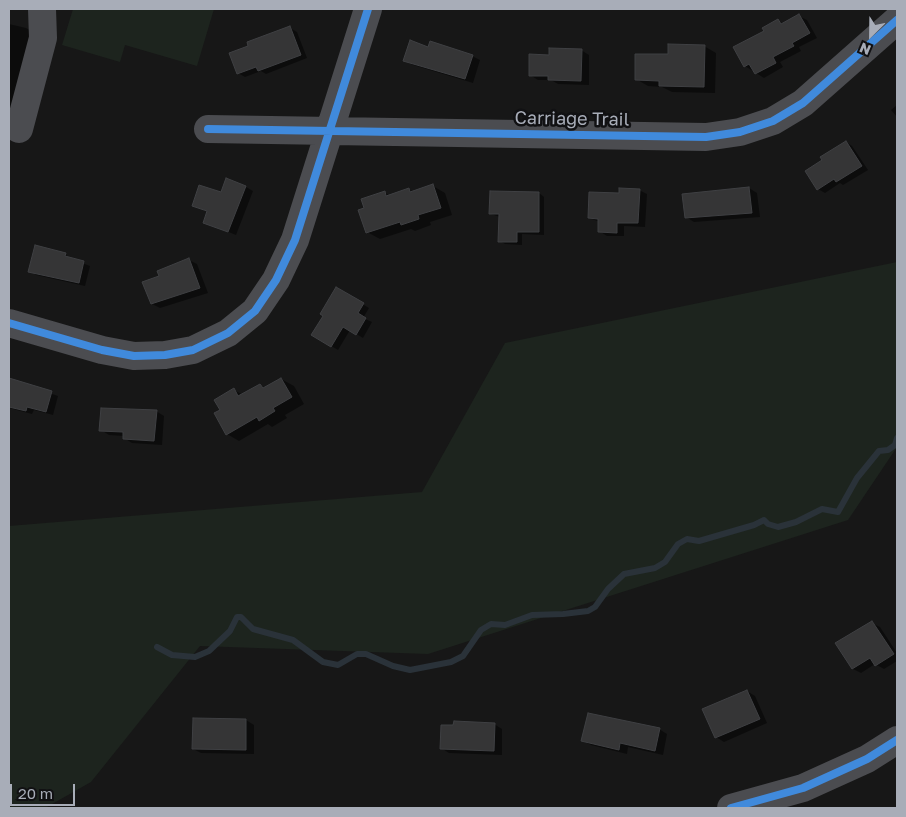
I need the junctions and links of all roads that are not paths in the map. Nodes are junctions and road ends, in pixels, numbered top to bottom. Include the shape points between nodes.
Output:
1 (42, 9) edge
2 (368, 9) edge
3 (897, 20) edge
4 (19, 129) dead end
5 (208, 129) dead end
6 (330, 130) junction
7 (9, 323) edge
8 (897, 740) edge
9 (732, 808) edge

1 - 4 street via 43,38
2 - 6 street
3 - 6 street, Carriage Trail via 803,103 773,121 740,132 706,137
5 - 6 street, Carriage Trail
6 - 7 street via 295,240 276,280 255,311 228,333 193,350 134,356
8 - 9 street via 867,759 803,788

